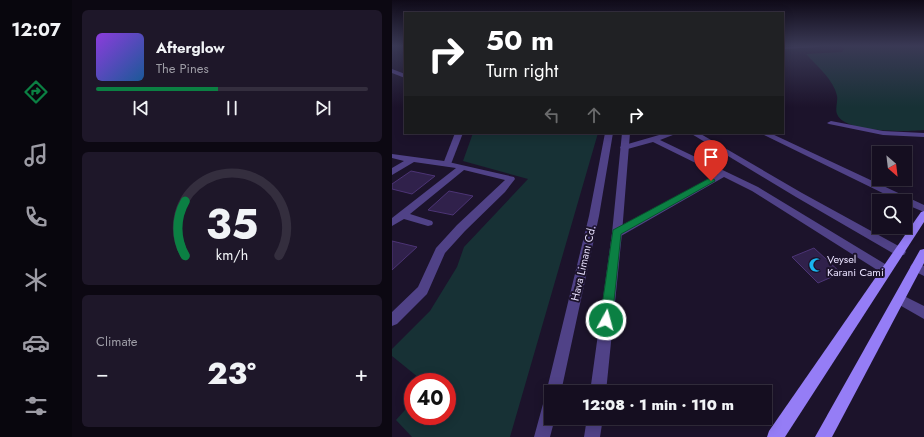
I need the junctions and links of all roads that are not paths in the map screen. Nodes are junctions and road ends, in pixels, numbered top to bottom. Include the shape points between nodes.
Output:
1 (392, 71) edge
2 (403, 73) edge
3 (831, 124) dead end
4 (459, 134) edge
5 (610, 134) edge
6 (626, 134) edge
7 (670, 134) edge
8 (696, 134) edge
9 (766, 134) edge
10 (924, 135) edge
11 (653, 139) junction
12 (624, 148) junction
13 (392, 156) edge
14 (411, 160) junction
15 (446, 164) junction
16 (461, 168) junction
17 (392, 172) edge
18 (724, 174) junction
19 (924, 209) edge
20 (924, 214) edge
21 (403, 215) junction
22 (428, 223) dead end
23 (392, 224) edge
24 (617, 233) junction
25 (900, 252) junction
26 (924, 253) edge
27 (920, 269) edge
28 (886, 270) junction
29 (900, 299) junction
30 (924, 313) edge
31 (392, 320) edge
32 (555, 385) edge
33 (599, 385) edge
34 (545, 425) edge
35 (594, 425) edge
36 (542, 437) edge
37 (592, 437) edge
38 (775, 437) edge
39 (823, 437) edge

1 - 2 street
3 - 10 street via 883,133
4 - 15 street
5 - 32 street, Hava Limanı Cd. via 594,216
6 - 12 street
7 - 11 street
8 - 25 street
9 - 19 street
11 - 12 street
11 - 18 street
12 - 24 street
13 - 14 street
14 - 15 street
14 - 17 street
15 - 16 street
16 - 21 street
16 - 31 street via 511,179 440,251 423,290
18 - 24 street
18 - 28 street via 755,189
20 - 25 main road
21 - 22 street
21 - 23 street
24 - 33 street
25 - 28 main road
26 - 27 main road
27 - 29 main road
28 - 38 main road
29 - 30 street
29 - 39 main road
34 - 36 street
35 - 37 street

